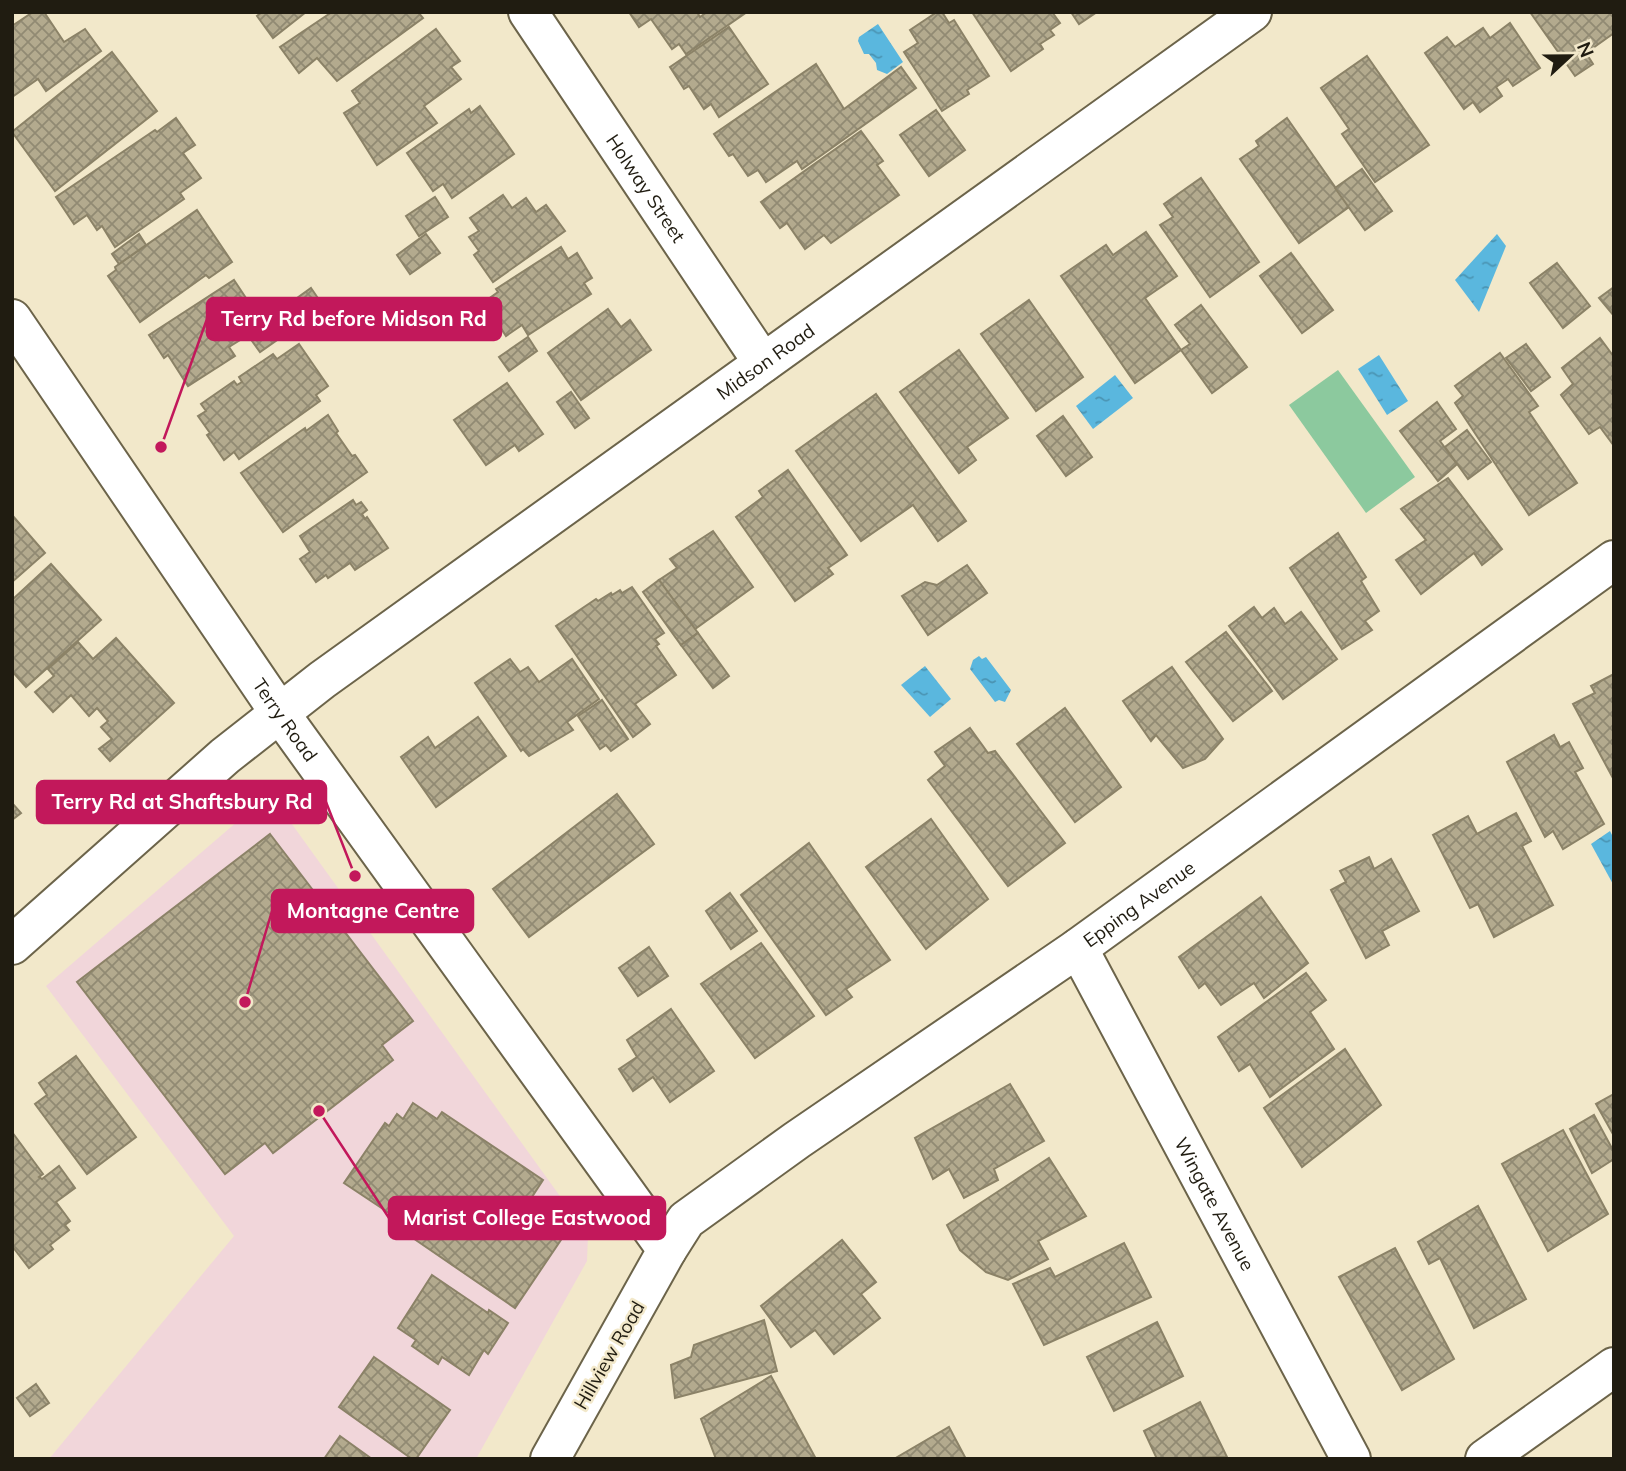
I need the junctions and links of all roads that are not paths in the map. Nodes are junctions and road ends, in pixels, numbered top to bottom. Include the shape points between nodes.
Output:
1 (528, 12) edge
2 (1252, 12) edge
3 (12, 319) edge
4 (763, 363) junction
5 (1614, 560) edge
6 (279, 712) junction
7 (12, 945) edge
8 (1078, 948) junction
9 (667, 1250) junction
10 (1614, 1367) edge
11 (555, 1456) edge
12 (1351, 1459) edge
13 (1485, 1459) edge

1 - 4 street, Holway Street
2 - 4 street, Midson Road
3 - 6 street, Terry Road
4 - 6 street, Midson Road
5 - 8 street, Epping Avenue
6 - 7 street, Midson Road
6 - 9 street, Terry Road
8 - 9 street, Epping Avenue via 686,1220
8 - 12 street, Wingate Avenue
9 - 11 street, Hillview Road
10 - 13 street

